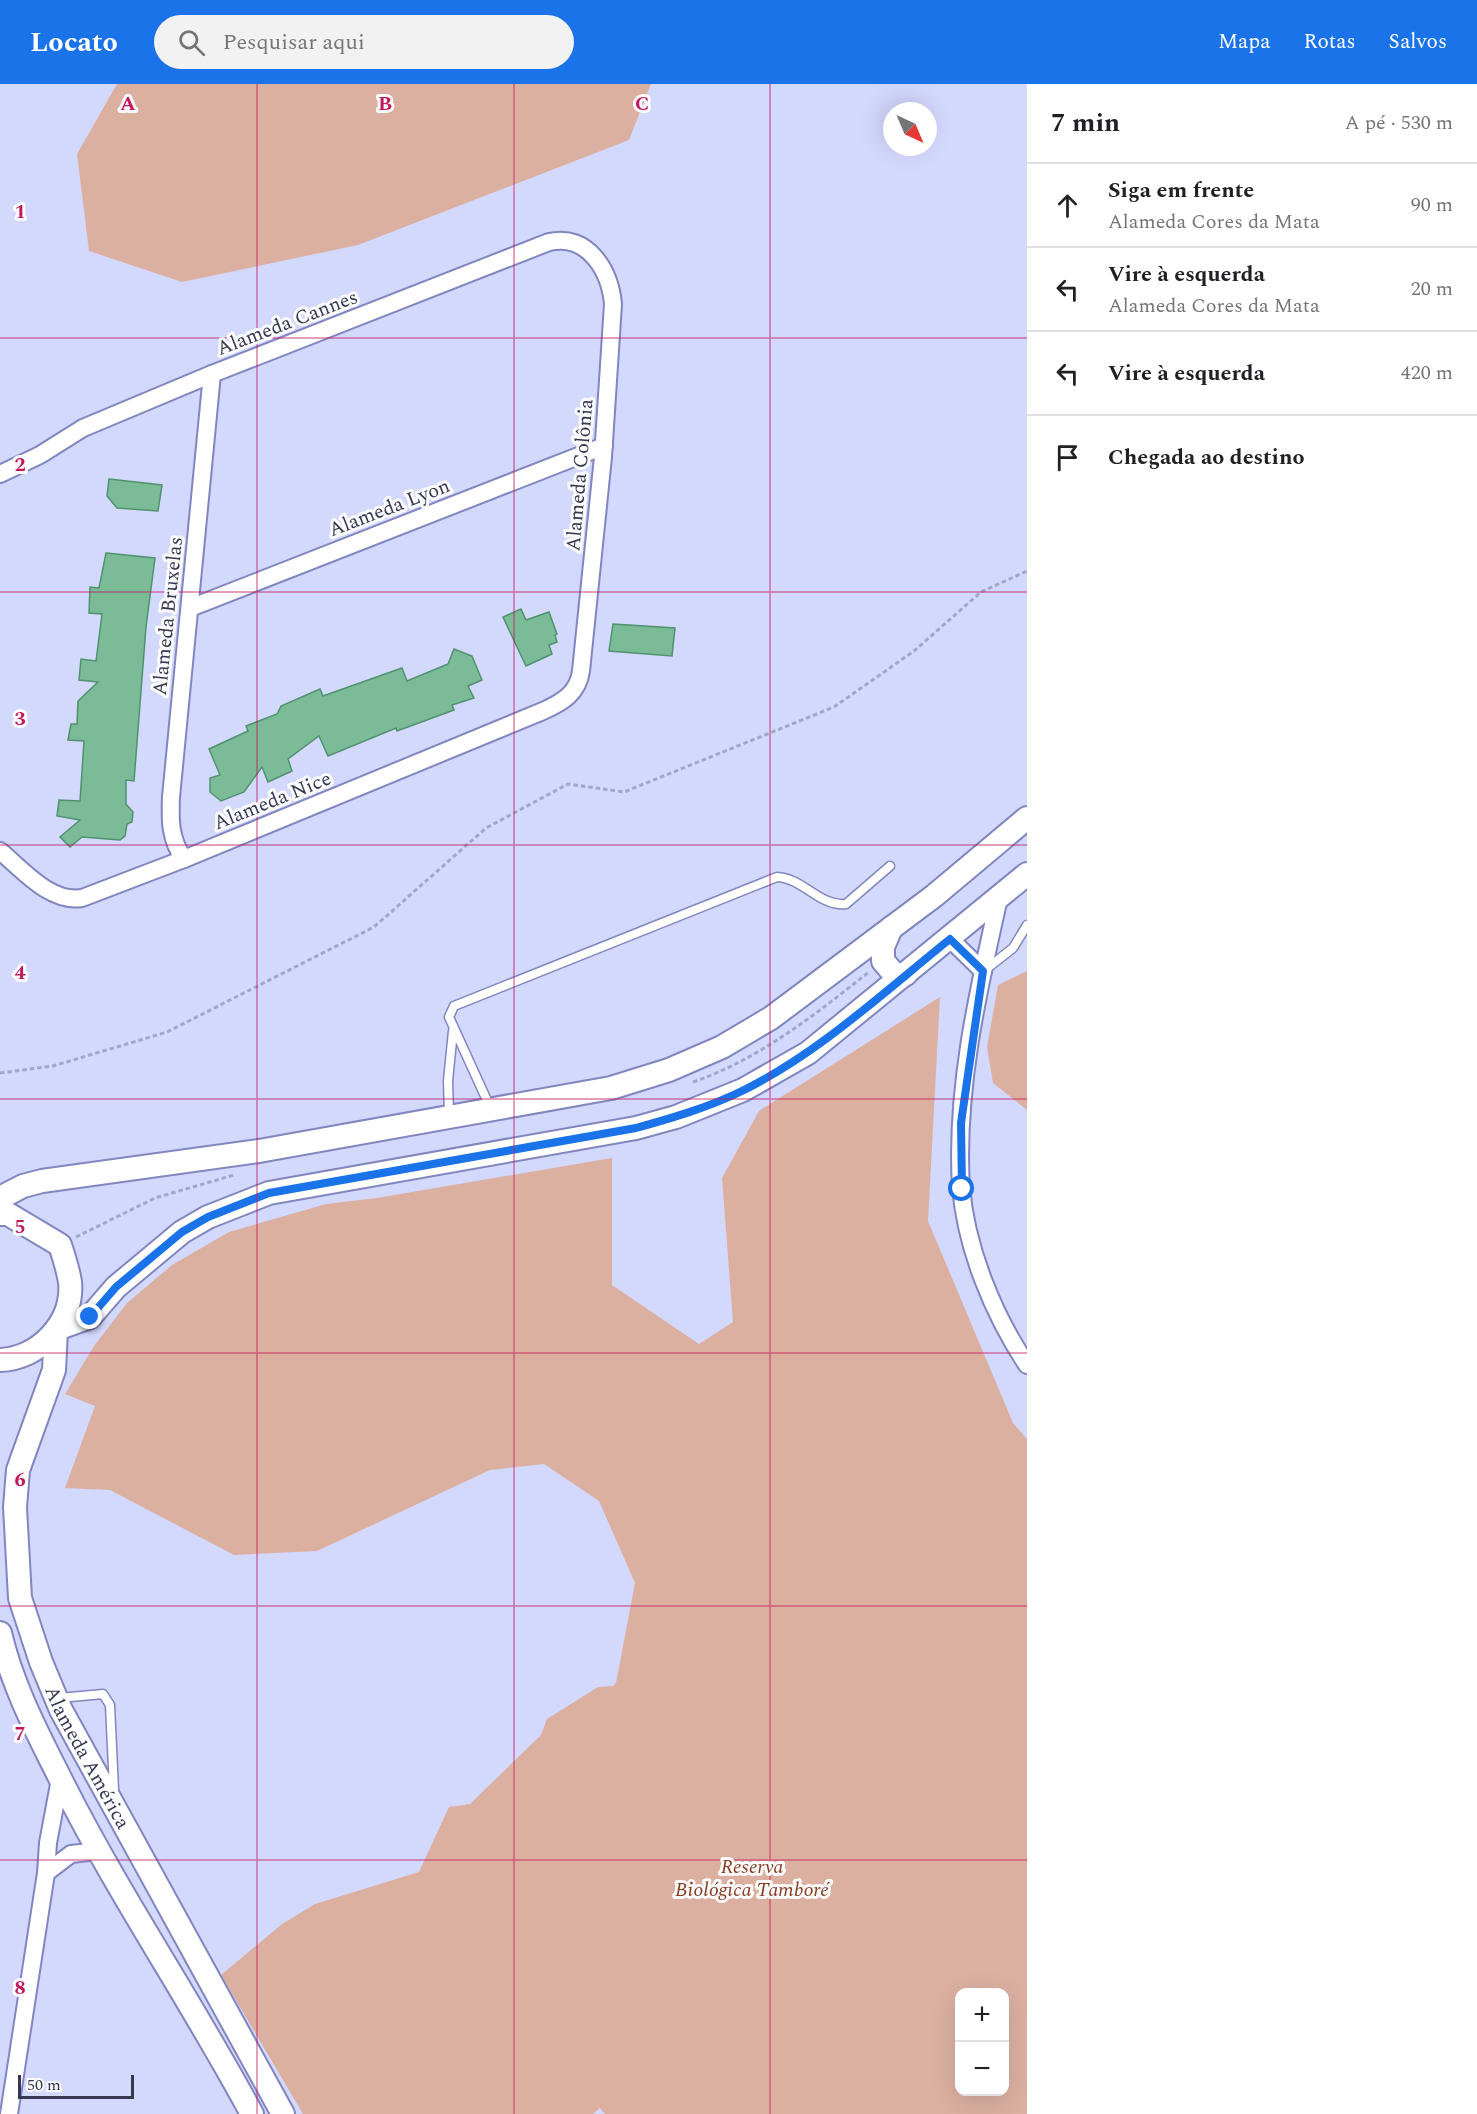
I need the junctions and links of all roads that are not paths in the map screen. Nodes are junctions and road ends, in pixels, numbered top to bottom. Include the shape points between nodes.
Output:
1 (594, 257) joint
2 (212, 374) junction
3 (604, 446) junction
4 (0, 474) edge
5 (190, 608) junction
6 (567, 698) joint
7 (1027, 818) edge
8 (1017, 838) edge
9 (0, 851) edge
10 (184, 859) junction
11 (890, 866) dead end
12 (1027, 874) edge
13 (999, 898) junction
14 (1027, 926) edge
15 (891, 928) junction
16 (950, 939) junction
17 (983, 971) junction
18 (906, 974) junction
19 (453, 1031) junction
20 (490, 1108) junction
21 (449, 1116) junction
22 (3, 1195) edge
23 (0, 1214) edge
24 (90, 1317) junction
25 (57, 1330) junction
26 (0, 1360) edge
27 (1027, 1365) edge
28 (54, 1370) junction
29 (0, 1634) edge
30 (4, 1671) edge
31 (56, 1699) junction
32 (60, 1779) junction
33 (114, 1806) junction
34 (98, 1851) junction
35 (46, 1873) junction
36 (158, 1887) junction
37 (128, 1901) junction
38 (203, 1969) junction
39 (177, 1985) junction
40 (9, 2114) edge
41 (252, 2114) edge
42 (284, 2114) edge

1 - 2 street, Alameda Cannes via 568,242 549,242
1 - 3 street, Alameda Colônia via 607,272 613,304
2 - 4 street, Alameda Cannes via 83,428
2 - 5 street, Alameda Bruxelas
3 - 5 street, Alameda Lyon
3 - 6 street, Alameda Colônia via 581,671
5 - 10 street, Alameda Bruxelas via 170,816 174,841
6 - 10 street, Alameda Nice
7 - 8 main road
8 - 15 main road
9 - 10 street, Alameda Nice via 52,893 71,899 103,891
11 - 19 lane via 846,904 837,905 789,878 777,877 454,1006 449,1017
12 - 13 main road, Alameda América
13 - 16 main road, Alameda América
13 - 17 street
14 - 17 lane via 1013,948
15 - 18 main road via 883,947 883,962 895,975
15 - 20 main road via 771,1018 697,1059 610,1088
16 - 17 street
16 - 18 main road, Alameda América
17 - 27 street via 961,1123 962,1189 973,1245 998,1316
18 - 24 main road, Alameda América via 808,1053 743,1090 675,1117 564,1142 269,1193 208,1217 153,1255 116,1287
19 - 20 lane
19 - 21 lane
20 - 21 main road
21 - 22 main road via 259,1151 42,1181
23 - 25 main road via 8,1214 60,1245 70,1283 67,1308
24 - 25 main road
24 - 28 main road, Alameda América
25 - 26 main road via 37,1349 11,1360
25 - 28 main road, Alameda América
28 - 31 main road, Alameda América via 18,1470 15,1507 20,1598
29 - 30 main road, Alameda América
30 - 32 main road, Alameda América
31 - 33 main road, Alameda América
31 - 33 lane via 95,1693 107,1699
32 - 34 main road, Alameda América
32 - 35 street
33 - 36 main road, Alameda América
34 - 35 street via 71,1854
34 - 37 main road, Alameda América
35 - 40 street
36 - 37 main road via 157,1904 150,1909 143,1911
36 - 38 main road, Alameda América
37 - 39 main road, Alameda América
38 - 39 main road via 189,1963 182,1966 176,1974
38 - 42 main road, Alameda América
39 - 41 main road, Alameda América

